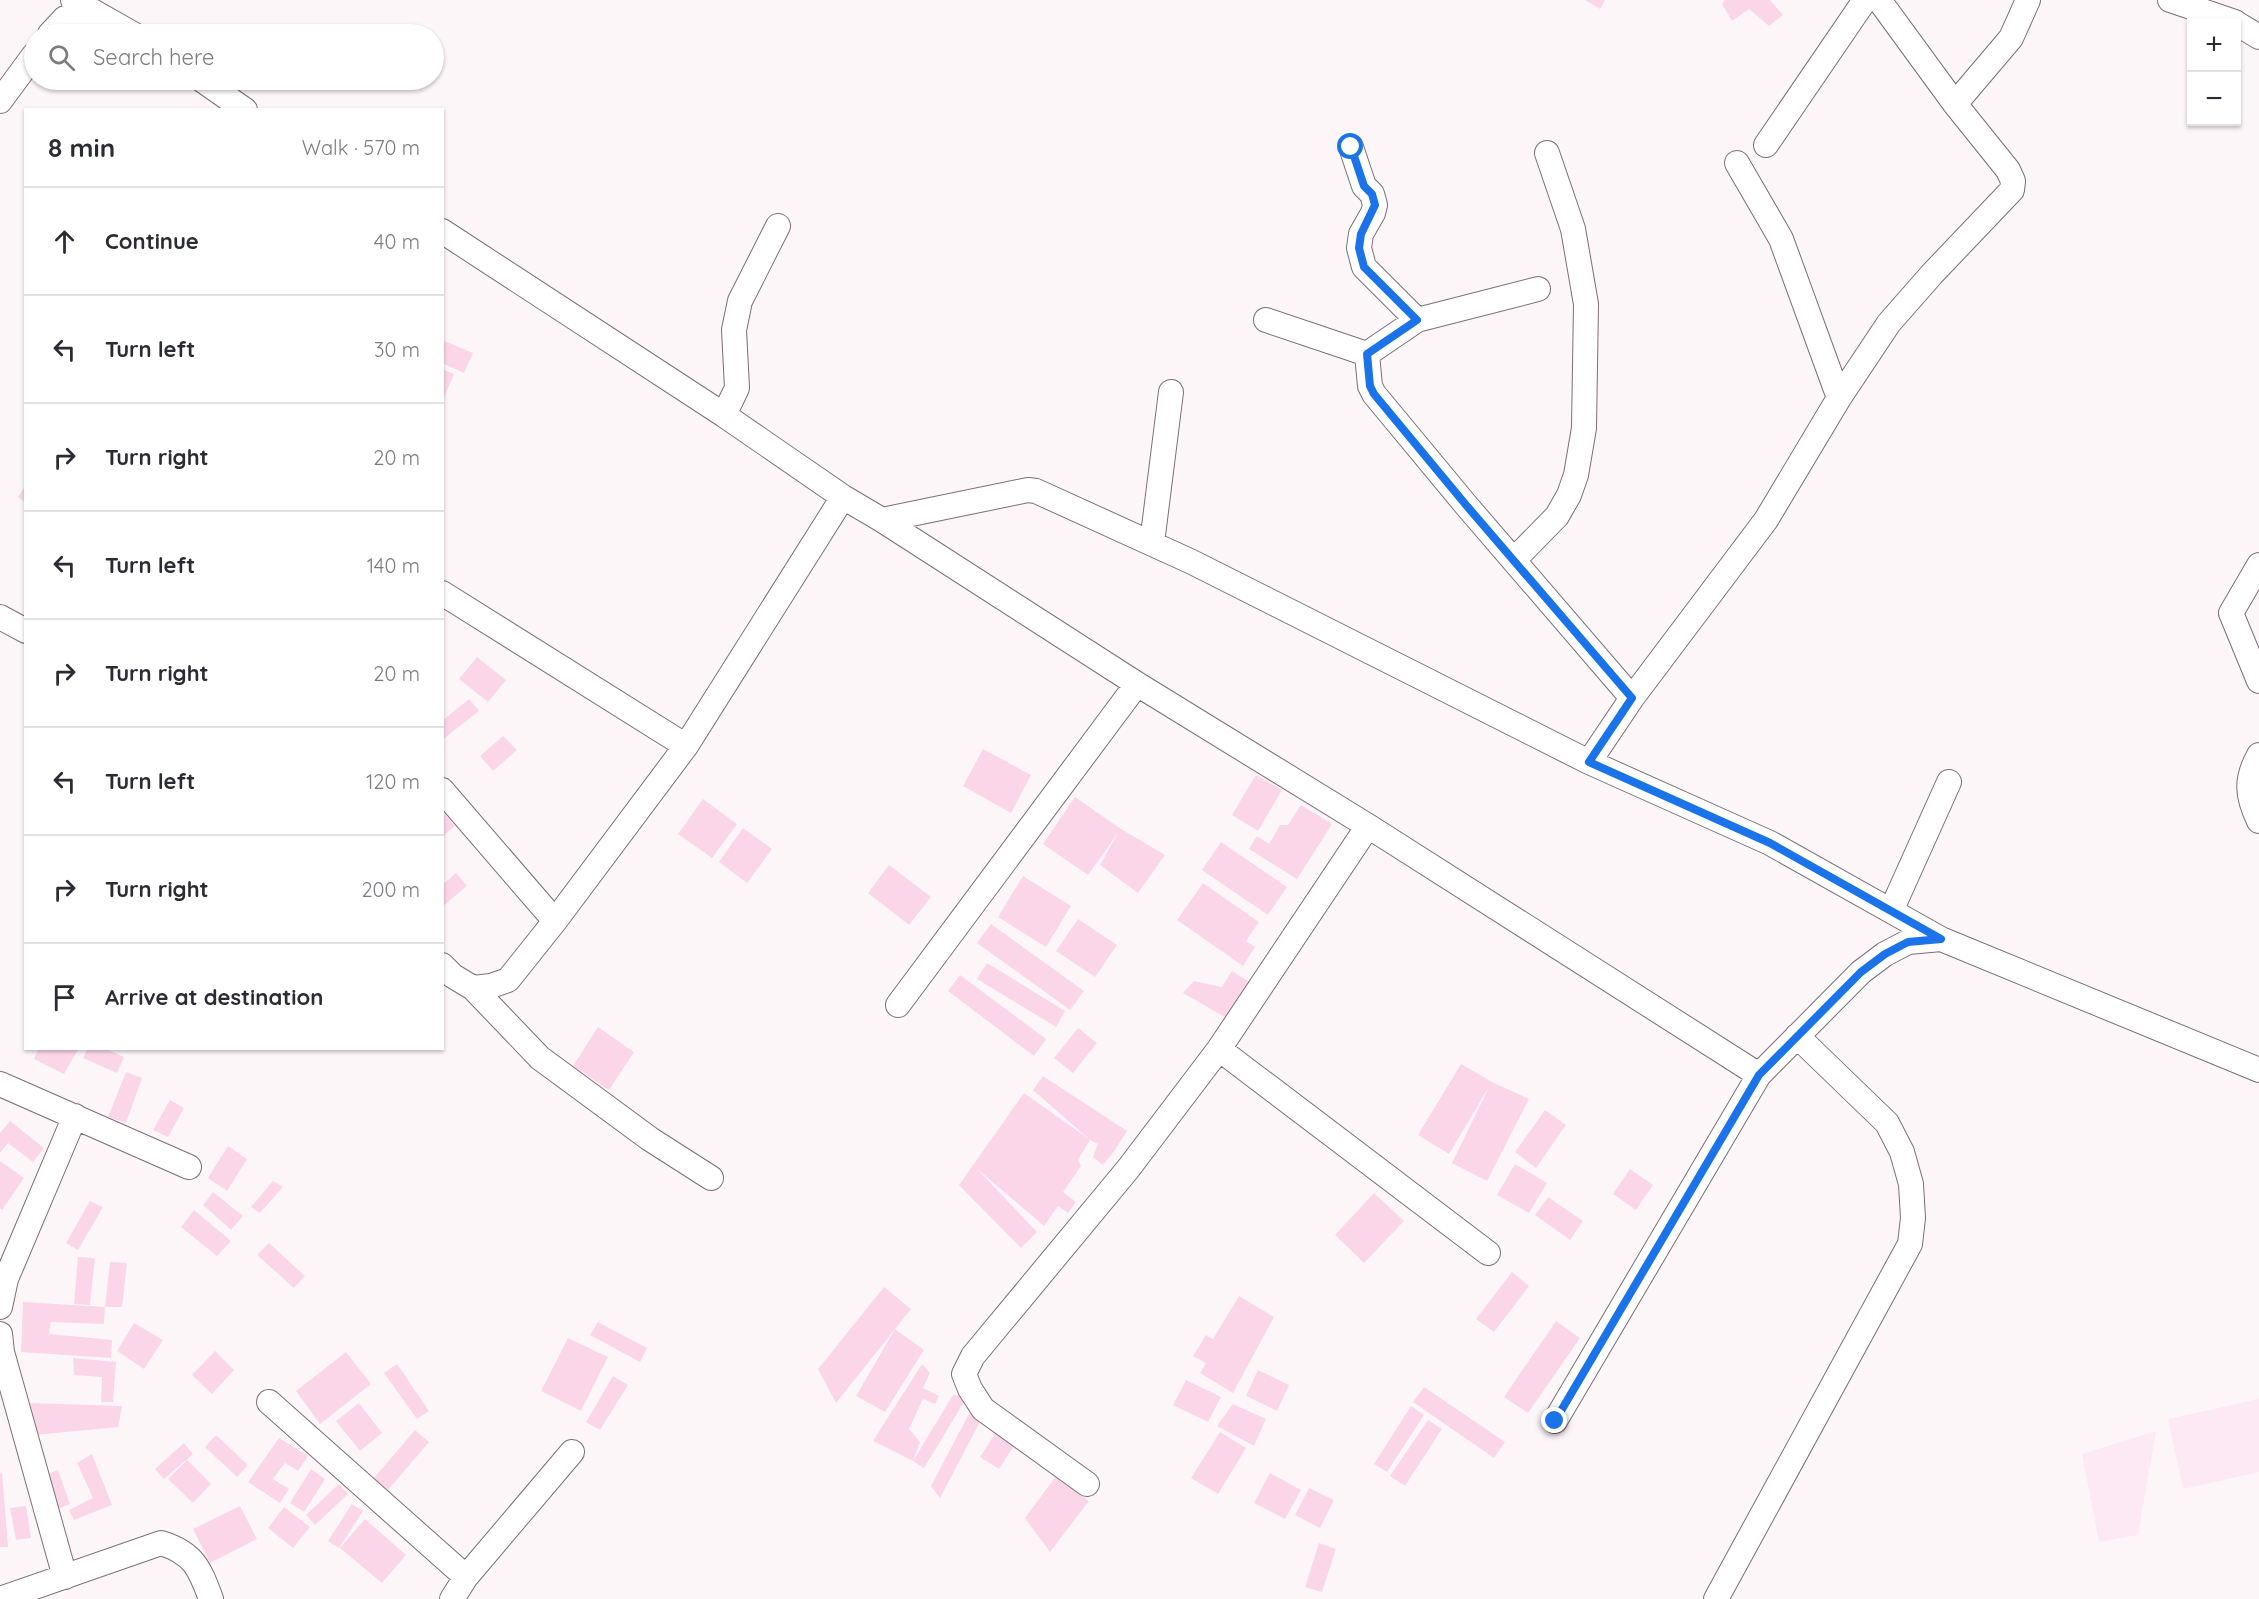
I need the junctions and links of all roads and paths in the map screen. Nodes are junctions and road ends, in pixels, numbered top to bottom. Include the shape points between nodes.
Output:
1 (73, 0) edge
2 (1865, 0) edge
3 (1879, 0) edge
4 (2028, 0) edge
5 (2170, 0) edge
6 (96, 13) junction
7 (2222, 18) edge
8 (59, 24) edge
9 (115, 24) edge
10 (2241, 26) edge
11 (2259, 37) edge
12 (24, 69) edge
13 (216, 90) edge
14 (0, 101) edge
15 (1955, 104) junction
16 (242, 108) edge
17 (1766, 145) dead end
18 (1351, 147) dead end
19 (1547, 153) dead end
20 (1737, 163) dead end
21 (778, 226) dead end
22 (444, 232) edge
23 (1538, 289) dead end
24 (1266, 320) dead end
25 (1417, 320) junction
26 (1367, 354) junction
27 (1171, 392) dead end
28 (1839, 398) junction
29 (723, 415) junction
30 (843, 497) junction
31 (882, 520) junction
32 (1152, 543) junction
33 (1514, 560) junction
34 (2259, 565) edge
35 (444, 594) edge
36 (0, 617) edge
37 (24, 630) edge
38 (2259, 681) edge
39 (1137, 684) junction
40 (1632, 698) junction
41 (686, 746) junction
42 (2259, 755) edge
43 (1589, 762) junction
44 (1949, 782) dead end
45 (444, 792) edge
46 (2259, 821) edge
47 (1368, 826) junction
48 (1891, 911) junction
49 (555, 921) junction
50 (1941, 939) junction
51 (444, 967) edge
52 (473, 988) junction
53 (898, 1005) dead end
54 (1797, 1036) junction
55 (1219, 1048) junction
56 (2259, 1070) edge
57 (1759, 1075) junction
58 (0, 1084) edge
59 (75, 1116) junction
60 (189, 1167) dead end
61 (711, 1178) dead end
62 (1488, 1253) dead end
63 (0, 1307) edge
64 (0, 1334) edge
65 (269, 1401) dead end
66 (1555, 1421) dead end
67 (572, 1452) dead end
68 (1087, 1484) dead end
69 (65, 1577) junction
70 (466, 1577) junction
71 (0, 1599) edge
72 (211, 1599) edge
73 (452, 1599) edge
74 (1716, 1599) edge

1 - 6 street
2 - 17 street
3 - 15 street
4 - 15 street via 2011,38
5 - 7 street
6 - 8 street via 65,18
6 - 9 street
10 - 11 street
12 - 14 street
13 - 16 street
15 - 28 street via 2008,170 2012,190 1889,323
18 - 25 street via 1375,205 1361,234 1361,260
19 - 33 street via 1573,229 1586,304 1584,428 1569,495 1557,516
20 - 28 street via 1781,239
21 - 29 street via 740,301 734,330 737,388
22 - 29 street
23 - 25 street
24 - 26 street
25 - 26 street
26 - 33 street via 1374,394
27 - 32 street
28 - 40 street via 1766,520
29 - 30 street
30 - 31 street
30 - 41 street
31 - 32 street via 1036,491
31 - 39 street
32 - 43 street
33 - 40 street
34 - 38 street via 2232,613
35 - 41 street
36 - 37 street
39 - 47 street
39 - 53 street
40 - 43 street
41 - 49 street
42 - 46 street via 2250,772 2250,803
43 - 48 street via 1770,843
44 - 48 street
45 - 49 street
47 - 55 street
47 - 57 street
48 - 50 street
49 - 52 street via 508,980
50 - 54 street via 1908,942 1885,954 1861,972
50 - 56 street
51 - 52 street
52 - 61 street via 540,1058 650,1139
54 - 57 street
54 - 74 street via 1887,1123 1902,1152 1911,1184 1910,1244
55 - 62 street
55 - 68 street via 1128,1169 973,1356 964,1374 983,1409
57 - 66 street
58 - 59 street
59 - 60 street
59 - 63 street via 6,1279
64 - 69 street
65 - 70 street
67 - 70 street
69 - 71 street
69 - 72 street via 161,1544 178,1548 190,1557
70 - 73 street

